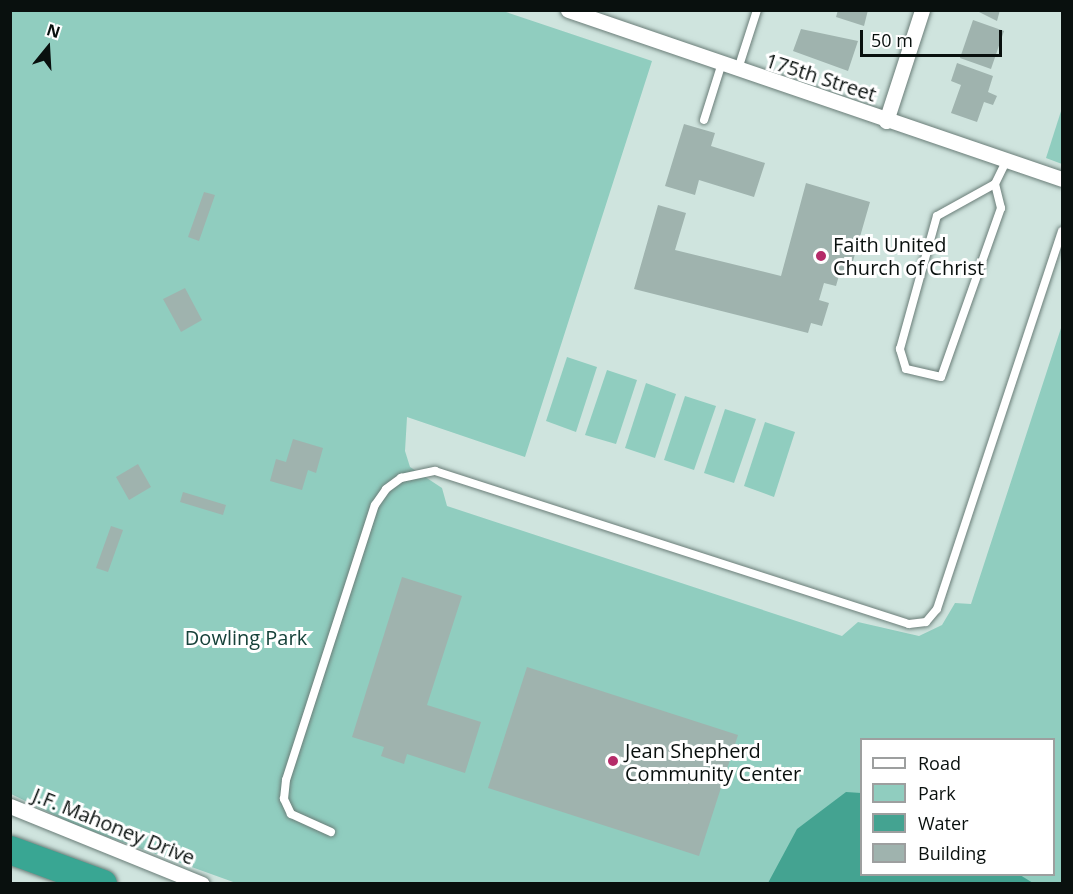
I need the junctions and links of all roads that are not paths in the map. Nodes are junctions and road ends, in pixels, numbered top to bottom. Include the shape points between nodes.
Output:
1 (568, 10) edge
2 (757, 10) edge
3 (922, 10) edge
4 (591, 16) edge
5 (722, 66) junction
6 (737, 71) junction
7 (704, 120) dead end
8 (886, 121) junction
9 (1006, 161) junction
10 (1062, 179) edge
11 (995, 184) junction
12 (1062, 231) edge
13 (10, 806) edge
14 (331, 832) dead end
15 (10, 840) edge
16 (10, 850) edge
17 (99, 882) edge
18 (202, 884) edge

1 - 4 street, 175th Street
2 - 6 lane
3 - 8 street
4 - 5 street, 175th Street
5 - 6 street, 175th Street
5 - 7 lane
6 - 8 street, 175th Street
8 - 9 street, 175th Street
9 - 10 street, 175th Street
9 - 11 lane
11 - 11 lane via 937,216 900,349 906,369 941,377 1001,208
12 - 14 lane via 937,609 926,622 909,624 435,471 401,478 386,489 375,505 286,780 284,799 291,814
13 - 18 street, J.F. Mahoney Drive
15 - 17 highway
16 - 17 highway

